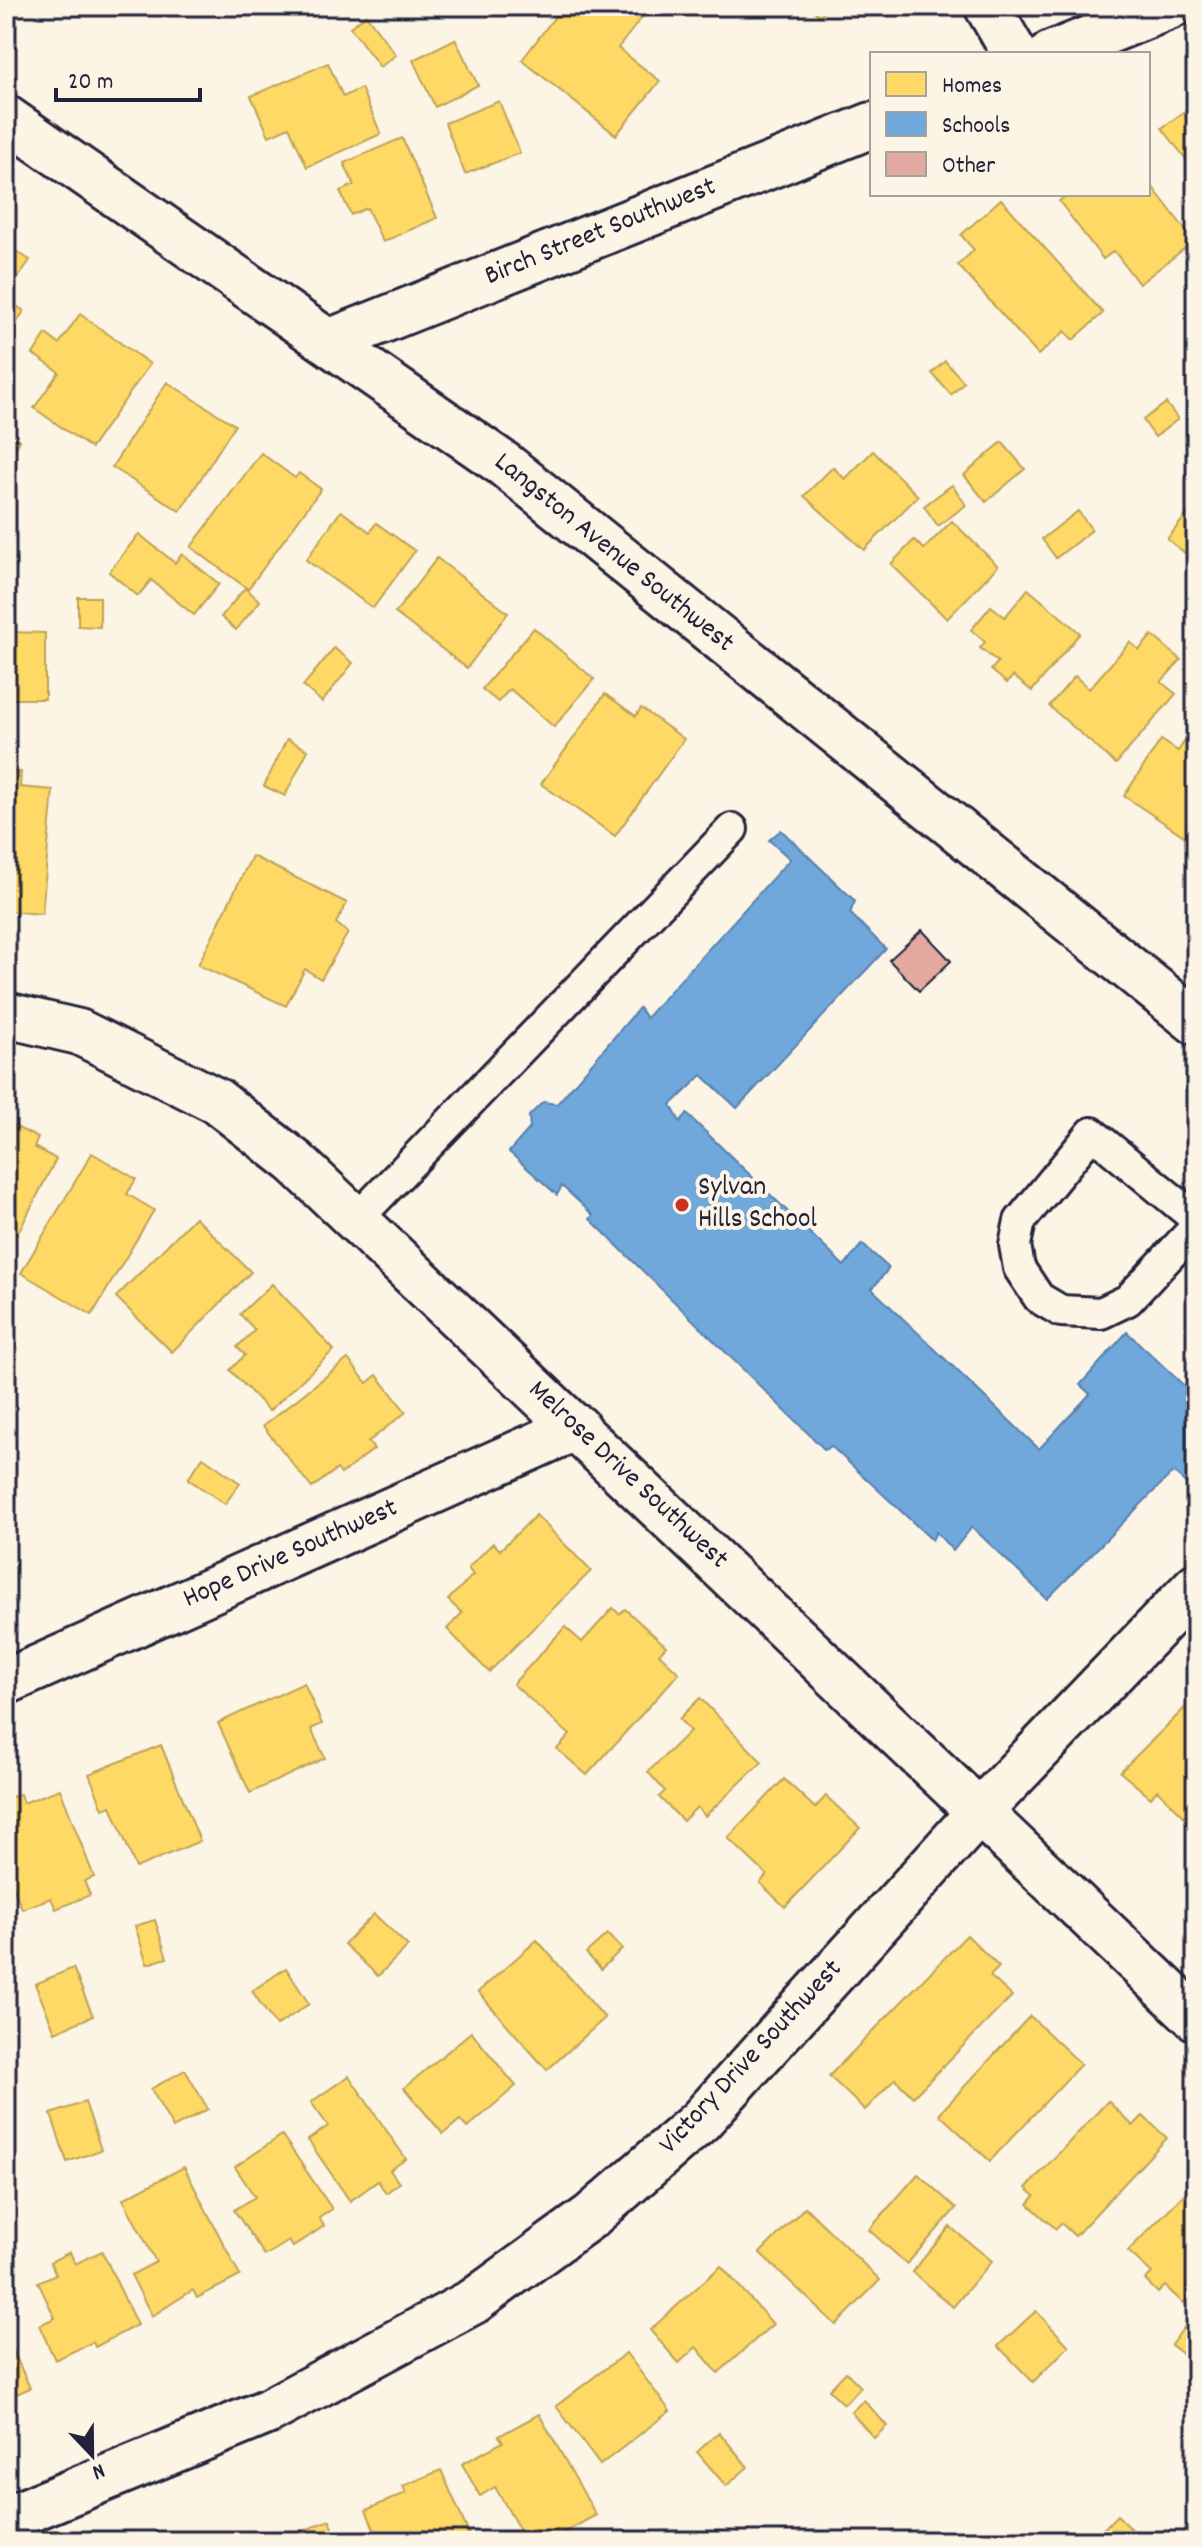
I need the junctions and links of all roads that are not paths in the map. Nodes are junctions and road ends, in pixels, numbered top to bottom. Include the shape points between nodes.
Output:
1 (987, 6) edge
2 (1171, 6) edge
3 (1014, 52) edge
4 (1056, 52) edge
5 (6, 118) edge
6 (870, 126) edge
7 (331, 341) junction
8 (732, 829) dead end
9 (6, 1015) edge
10 (1196, 1022) edge
11 (1196, 1219) edge
12 (356, 1220) junction
13 (1196, 1227) edge
14 (577, 1427) junction
15 (1196, 1586) edge
16 (6, 1682) edge
17 (981, 1810) junction
18 (1196, 2018) edge
19 (6, 2519) edge

1 - 3 street
2 - 4 street
5 - 7 street, Langston Avenue Southwest
6 - 7 street, Birch Street Southwest
7 - 10 street, Langston Avenue Southwest via 505,465
8 - 12 lane
9 - 12 street, Melrose Drive Southwest via 79,1032 217,1101 295,1162
11 - 13 lane via 1092,1133 1020,1221 1015,1245 1019,1268 1039,1298 1061,1311 1101,1313 1128,1300
12 - 14 street, Melrose Drive Southwest
14 - 16 street, Hope Drive Southwest
14 - 17 street, Melrose Drive Southwest
15 - 17 street, Victory Drive Southwest
17 - 18 street, Melrose Drive Southwest
17 - 19 street, Victory Drive Southwest via 700,2121 580,2225 474,2301 269,2411

